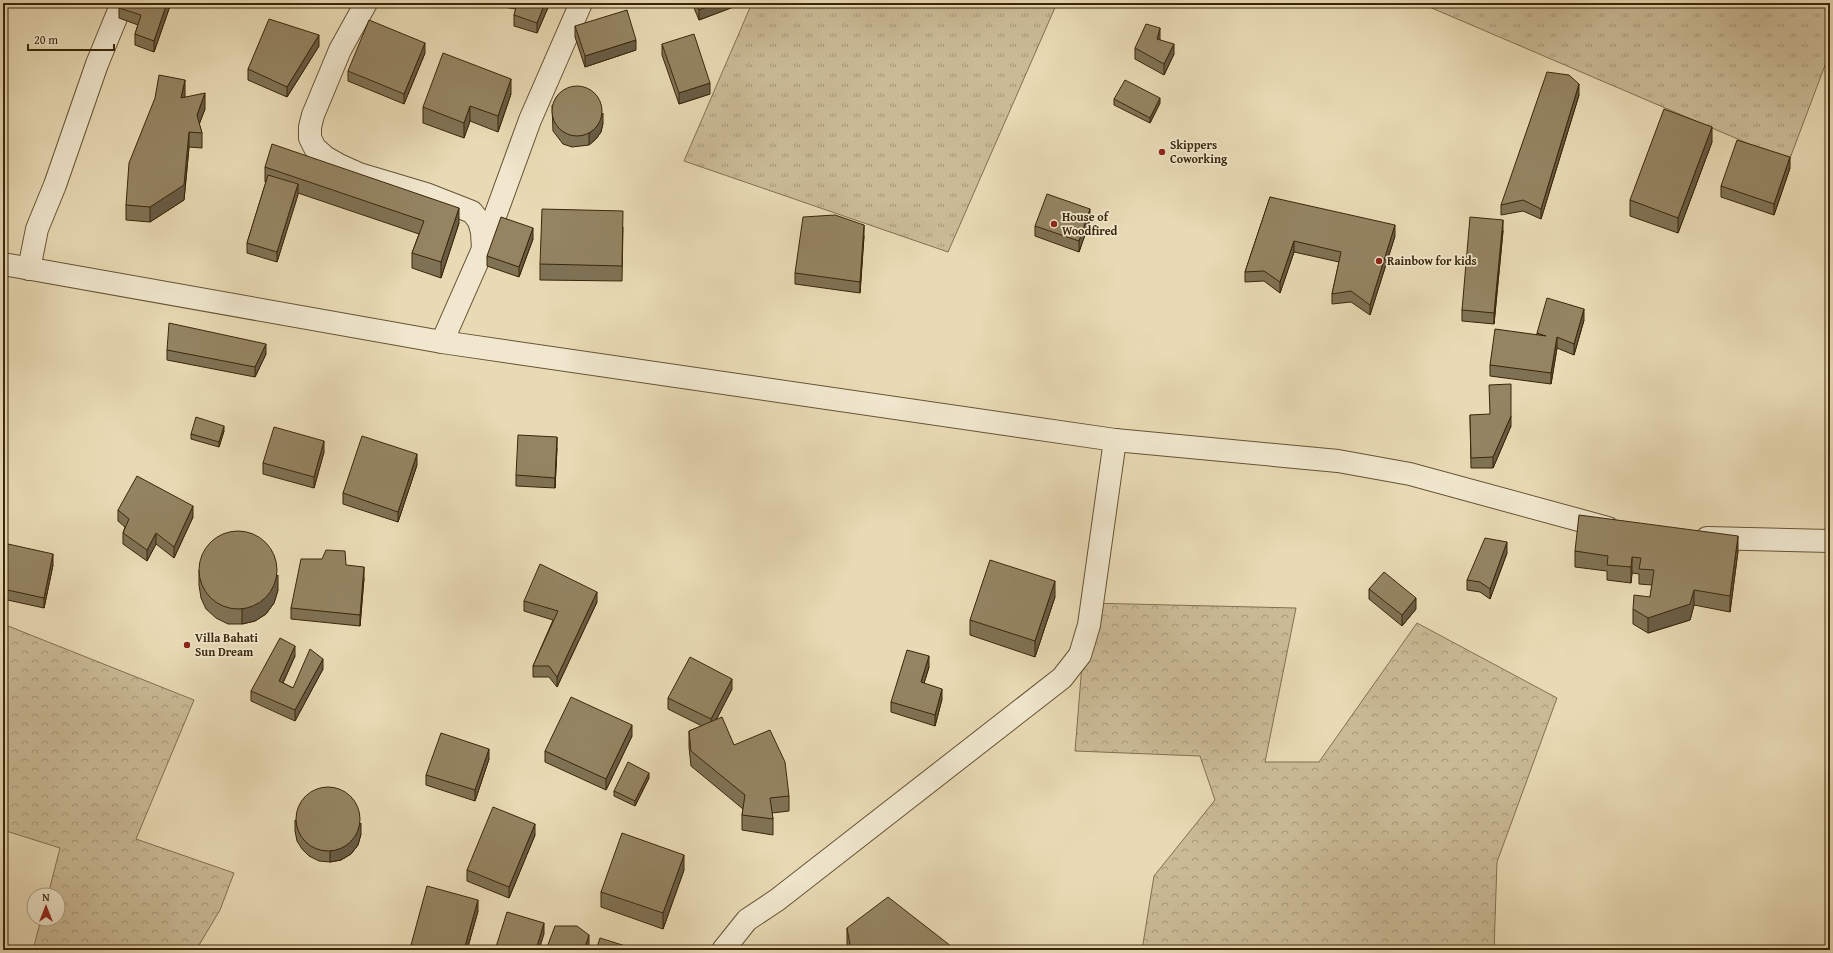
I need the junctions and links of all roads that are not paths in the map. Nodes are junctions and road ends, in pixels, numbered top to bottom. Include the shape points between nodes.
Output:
1 (122, 3) edge
2 (366, 3) edge
3 (581, 3) edge
4 (483, 249) junction
5 (3, 264) edge
6 (29, 269) junction
7 (442, 342) junction
8 (1115, 440) junction
9 (1630, 533) edge
10 (1689, 537) edge
11 (1830, 541) edge
12 (723, 950) edge

1 - 6 street via 37,229
2 - 4 street via 340,50 313,115 310,138 315,148 325,157 359,174 426,194 472,212 481,227
3 - 4 street via 530,120
4 - 7 street
5 - 6 street
6 - 7 street
7 - 8 street
8 - 9 street via 1338,461 1410,474
8 - 12 street via 1089,625 1080,655 1062,678 784,895 747,920
10 - 11 street

